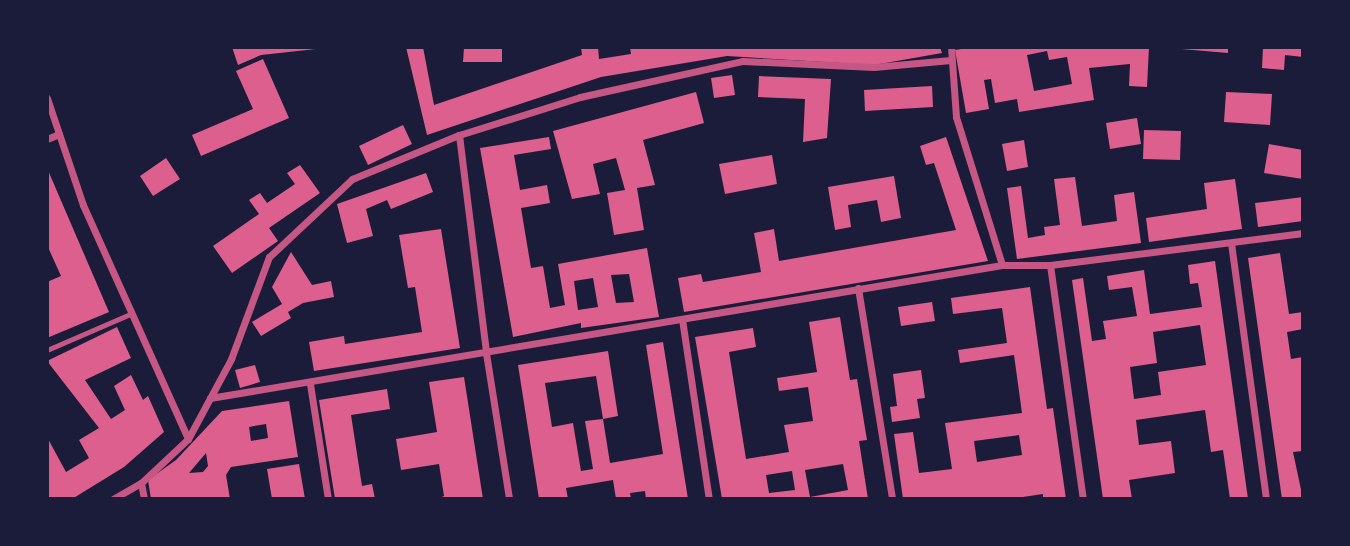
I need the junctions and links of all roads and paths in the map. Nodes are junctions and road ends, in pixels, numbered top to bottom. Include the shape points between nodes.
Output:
1 (951, 47) edge
2 (951, 60) junction
3 (47, 98) edge
4 (59, 134) junction
5 (459, 135) junction
6 (47, 139) edge
7 (1303, 233) edge
8 (1231, 243) junction
9 (1002, 265) junction
10 (1050, 265) junction
11 (858, 288) junction
12 (130, 314) junction
13 (682, 318) junction
14 (47, 350) edge
15 (485, 353) junction
16 (310, 384) junction
17 (210, 398) junction
18 (188, 439) junction
19 (141, 483) junction
20 (114, 499) edge
21 (144, 499) edge
22 (328, 499) edge
23 (509, 499) edge
24 (709, 499) edge
25 (892, 499) edge
26 (1083, 499) edge
27 (1266, 499) edge

1 - 2 street
2 - 5 street via 874,67 743,61 580,97
2 - 9 street via 956,117
3 - 4 street
4 - 6 street
4 - 12 street
5 - 15 street
5 - 17 street via 352,178 269,257
7 - 8 street
8 - 10 street
8 - 27 street
9 - 10 street
9 - 11 street
10 - 26 street
11 - 13 street
11 - 25 street
12 - 14 lane
12 - 18 street
13 - 15 street
13 - 24 street
15 - 16 street
15 - 23 street
16 - 17 street
16 - 22 street
17 - 18 street
18 - 19 street
19 - 20 street
19 - 21 street

